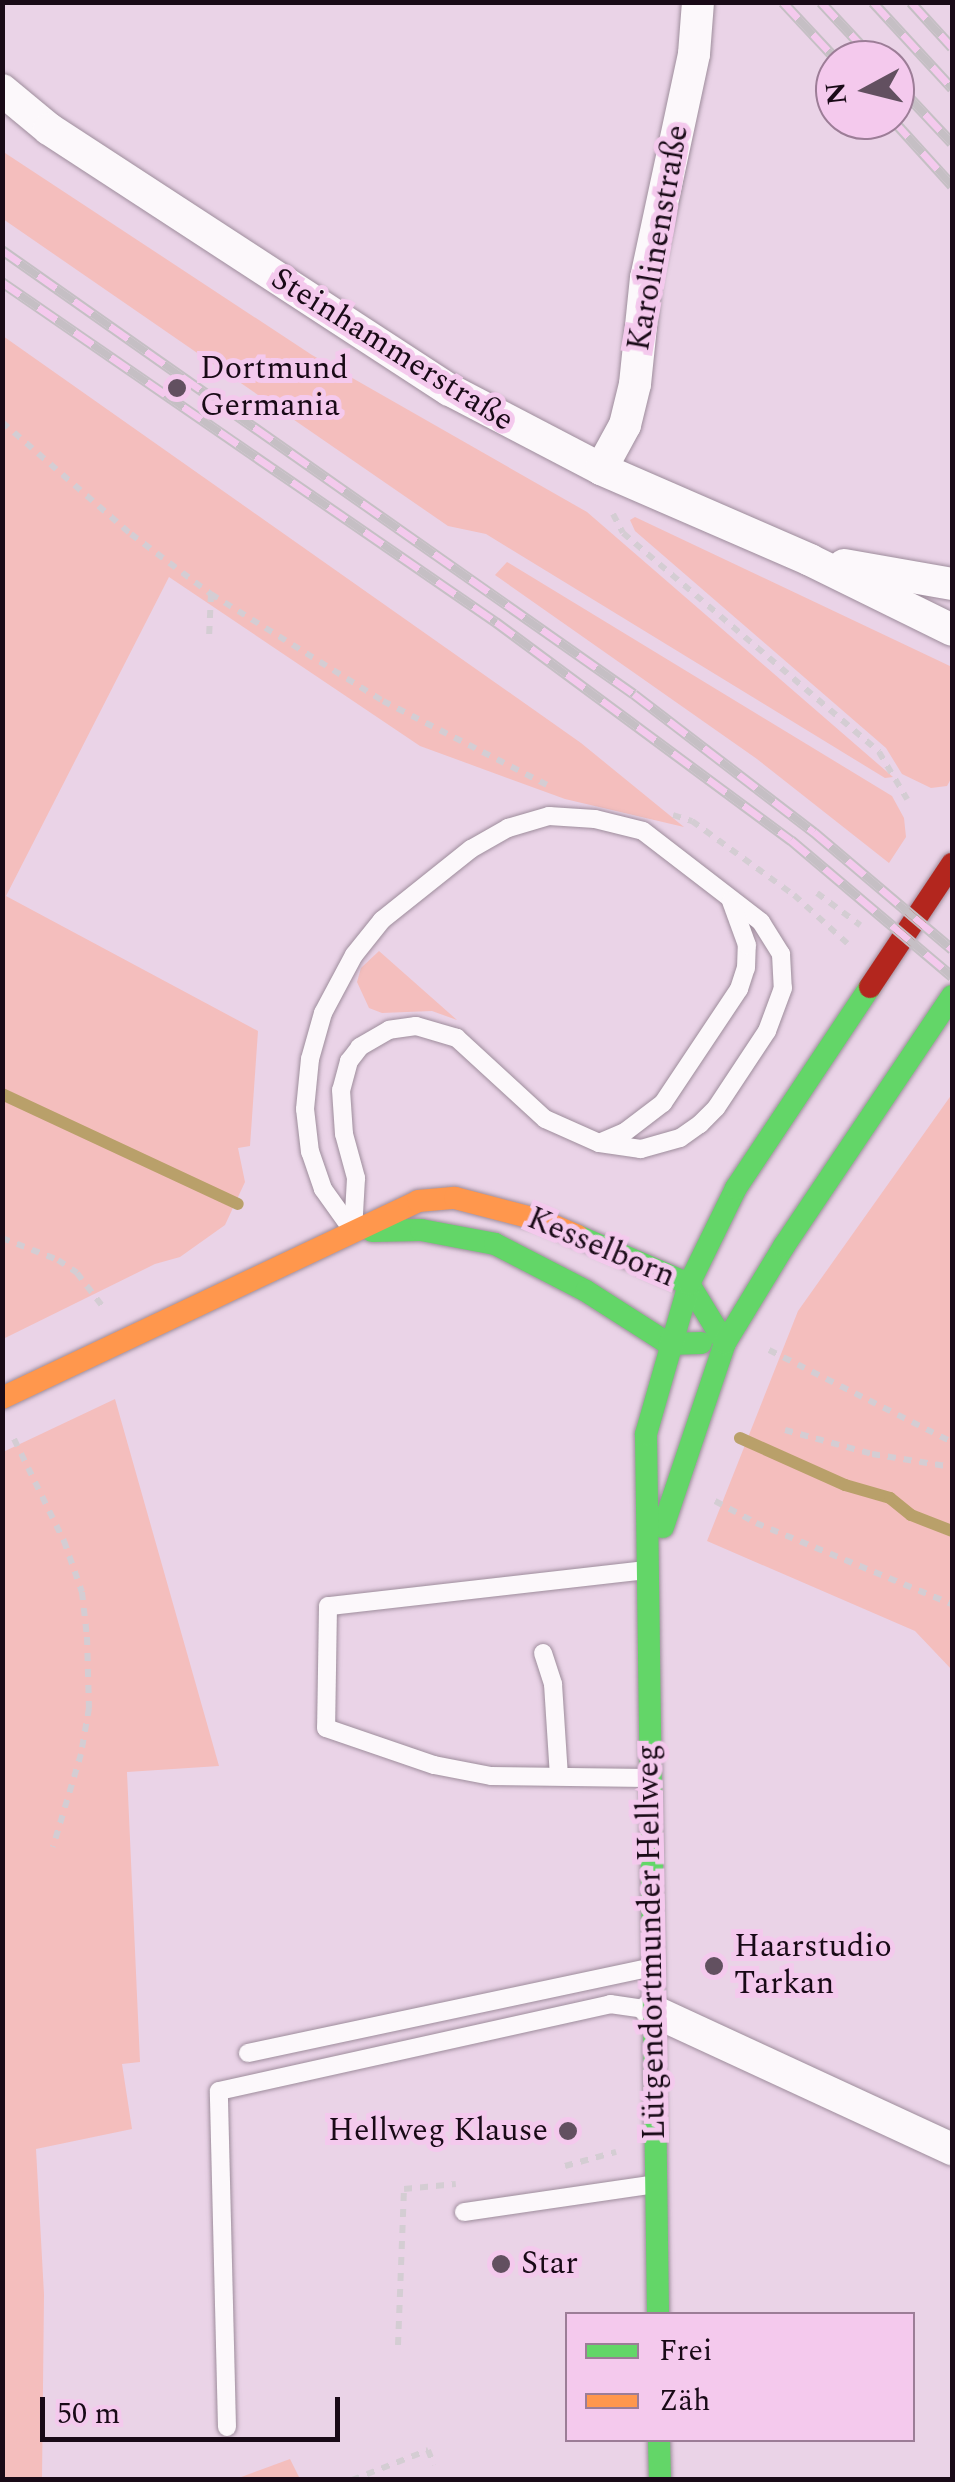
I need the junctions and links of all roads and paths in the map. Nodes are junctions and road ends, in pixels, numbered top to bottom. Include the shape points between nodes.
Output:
1 (698, 2) edge
2 (2, 90) edge
3 (2, 422) edge
4 (601, 469) junction
5 (606, 503) dead end
6 (810, 560) junction
7 (952, 584) edge
8 (212, 594) junction
9 (952, 630) edge
10 (210, 638) dead end
11 (548, 786) dead end
12 (908, 799) dead end
13 (952, 864) edge
14 (728, 896) junction
15 (952, 996) edge
16 (599, 1143) junction
17 (353, 1231) junction
18 (2, 1238) edge
19 (690, 1284) junction
20 (729, 1336) junction
21 (669, 1344) junction
22 (112, 1347) junction
23 (2, 1398) edge
24 (7, 1425) dead end
25 (784, 1430) dead end
26 (952, 1442) edge
27 (952, 1467) edge
28 (704, 1494) dead end
29 (651, 1569) junction
30 (952, 1604) edge
31 (543, 1654) dead end
32 (559, 1776) junction
33 (648, 1778) junction
34 (54, 1848) dead end
35 (652, 1966) junction
36 (652, 2010) junction
37 (248, 2052) dead end
38 (952, 2149) edge
39 (656, 2184) junction
40 (464, 2212) dead end
41 (658, 2312) edge
42 (228, 2427) dead end
43 (659, 2442) edge
44 (434, 2465) dead end
45 (352, 2480) edge
46 (660, 2480) edge

1 - 4 street, Karolinenstraße via 694,54 646,278 635,384 625,424
2 - 4 street, Steinhammerstraße via 49,130 311,303 450,390
3 - 8 path
4 - 6 street, Steinhammerstraße
5 - 12 path via 624,534 880,752
6 - 7 street, Steinhammerstraße
6 - 9 street, Steinhammerstraße
8 - 10 path
8 - 11 path via 383,700
13 - 19 main road, Lütgendortmunder Hellweg via 736,1188
14 - 16 lane via 746,945 738,989 663,1103
14 - 16 lane via 761,922 780,954 783,988 767,1032 716,1108 680,1138 641,1149
14 - 17 lane via 643,831 549,816 471,849 382,920 354,954 323,1013 305,1109 310,1152 324,1189
15 - 20 main road, Lütgendortmunder Hellweg
16 - 17 lane via 546,1119 457,1038 416,1026 389,1030 360,1047 341,1090 356,1178
17 - 19 main road, Kesselborn via 418,1200 455,1198 540,1220
17 - 21 main road, Kesselborn via 420,1230 495,1244
17 - 22 main road, Kesselborn
18 - 22 path via 77,1273 106,1314
19 - 20 main road, Kesselborn
19 - 21 main road, Lütgendortmunder Hellweg
20 - 21 main road, Kesselborn
20 - 26 path
20 - 29 main road, Lütgendortmunder Hellweg via 687,1445
21 - 29 main road, Lütgendortmunder Hellweg via 646,1434
22 - 23 main road, Kesselborn
24 - 34 path via 64,1542 84,1607 89,1708
25 - 27 path
28 - 30 path via 756,1523
29 - 32 lane via 544,1589 328,1606 326,1728 434,1765 491,1776
29 - 33 main road, Lütgendortmunder Hellweg
31 - 32 lane via 553,1684
32 - 33 lane
33 - 35 main road, Lütgendortmunder Hellweg
35 - 36 main road, Lütgendortmunder Hellweg
35 - 37 lane
36 - 38 street
36 - 39 main road, Lütgendortmunder Hellweg
36 - 42 lane via 610,2004 219,2091
39 - 40 lane
39 - 41 main road, Lütgendortmunder Hellweg
43 - 46 main road
44 - 45 path via 428,2450

